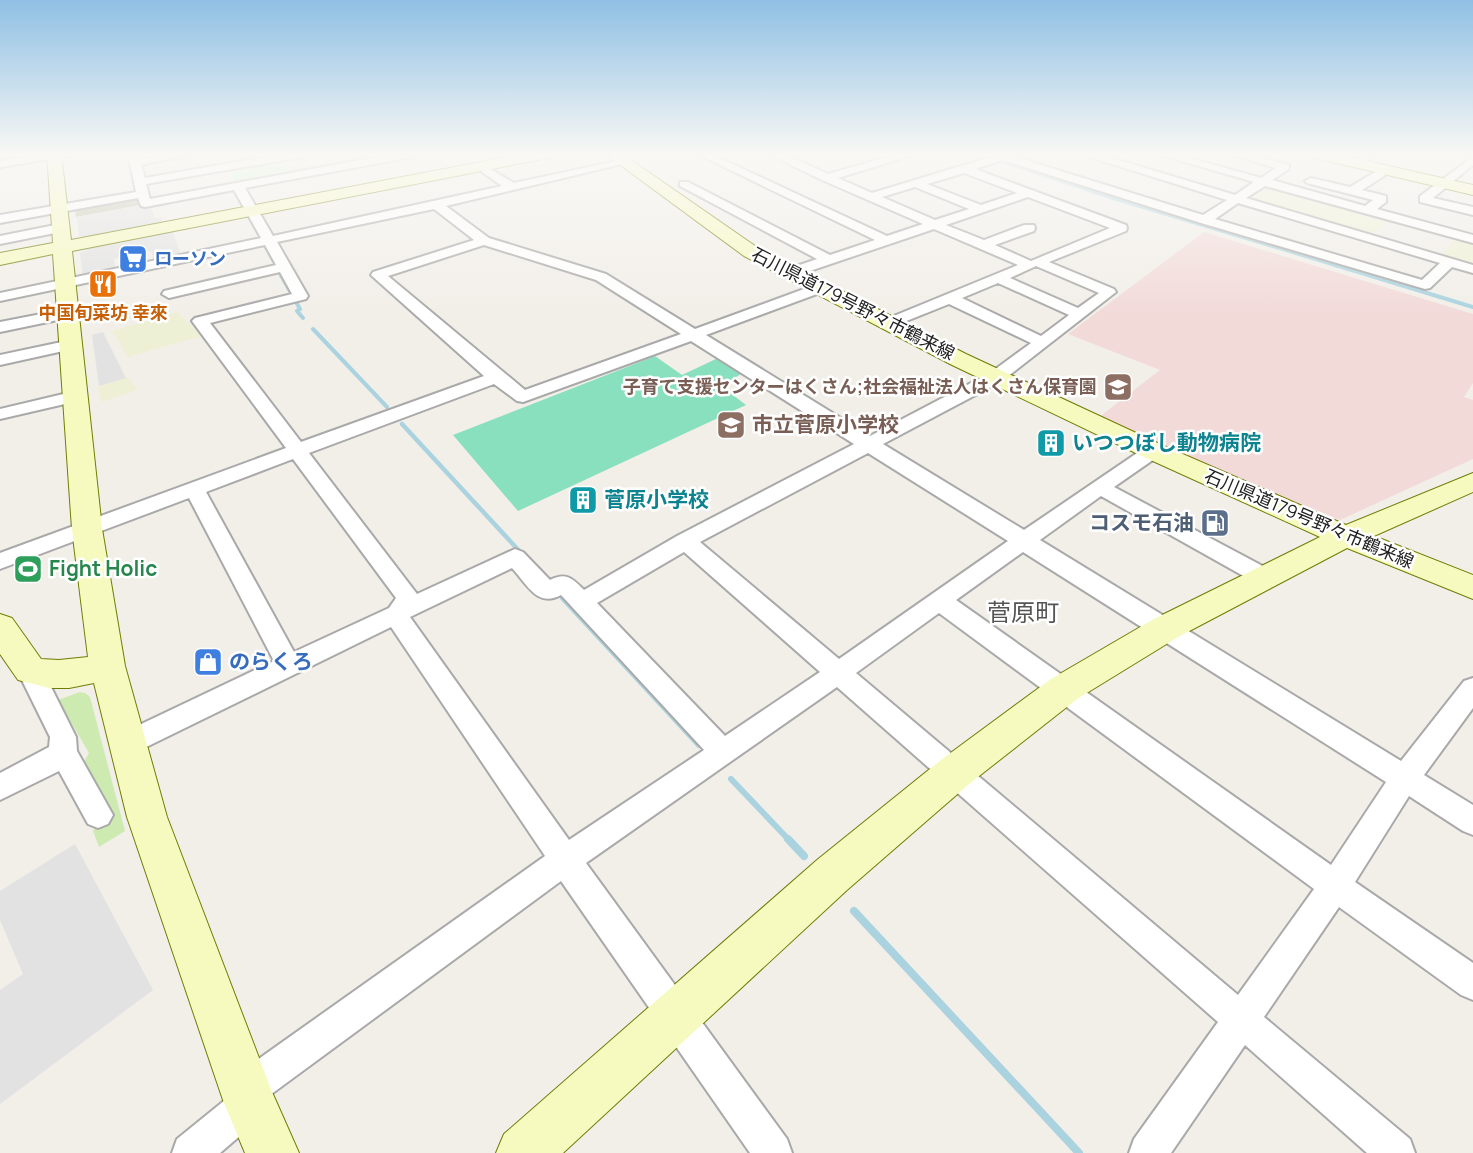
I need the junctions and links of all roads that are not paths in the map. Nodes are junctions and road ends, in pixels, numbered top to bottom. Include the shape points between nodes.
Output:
1 (60, 207) edge
2 (104, 207) edge
3 (250, 207) edge
4 (265, 207) edge
5 (427, 207) edge
6 (438, 207) edge
7 (698, 207) edge
8 (717, 207) edge
9 (814, 207) edge
10 (894, 207) edge
11 (975, 207) edge
12 (987, 207) edge
13 (1065, 207) edge
14 (1160, 207) edge
15 (1224, 207) edge
16 (1265, 207) edge
17 (1350, 207) edge
18 (1372, 207) edge
19 (1415, 207) edge
20 (1456, 207) edge
21 (980, 209) junction
22 (1074, 210) junction
23 (252, 211) junction
24 (1366, 211) junction
25 (1473, 211) edge
26 (1117, 214) dead end
27 (1057, 216) dead end
28 (0, 219) edge
29 (1100, 220) junction
30 (1205, 220) junction
31 (1399, 220) junction
32 (934, 224) junction
33 (61, 228) junction
34 (1029, 228) dead end
35 (1473, 239) edge
36 (0, 240) edge
37 (268, 240) junction
38 (885, 240) junction
39 (484, 241) junction
40 (1373, 241) junction
41 (984, 245) junction
42 (0, 259) edge
43 (828, 260) junction
44 (1449, 262) junction
45 (1033, 263) junction
46 (285, 267) junction
47 (1473, 269) edge
48 (790, 273) junction
49 (998, 278) junction
50 (159, 279) junction
51 (820, 288) junction
52 (0, 297) edge
53 (949, 298) junction
54 (189, 312) junction
55 (68, 314) junction
56 (1080, 314) junction
57 (889, 323) junction
58 (0, 327) edge
59 (692, 333) junction
60 (1043, 343) junction
61 (0, 360) edge
62 (496, 377) junction
63 (996, 377) junction
64 (76, 396) junction
65 (0, 414) edge
66 (868, 443) junction
67 (298, 450) junction
68 (1153, 451) junction
69 (1473, 482) edge
70 (1099, 487) junction
71 (194, 489) junction
72 (87, 529) junction
73 (1346, 536) junction
74 (1022, 540) junction
75 (685, 541) junction
76 (0, 561) edge
77 (1264, 578) junction
78 (1473, 588) edge
79 (583, 601) junction
80 (940, 602) junction
81 (396, 615) junction
82 (0, 627) edge
83 (1166, 628) junction
84 (107, 666) junction
85 (289, 666) junction
86 (30, 670) junction
87 (838, 674) junction
88 (1473, 688) edge
89 (1064, 689) junction
90 (126, 744) junction
91 (723, 752) junction
92 (63, 753) junction
93 (954, 772) junction
94 (1405, 778) junction
95 (0, 787) edge
96 (98, 815) dead end
97 (1473, 820) edge
98 (566, 860) junction
99 (1335, 886) junction
100 (1473, 982) edge
101 (676, 1015) junction
102 (1241, 1019) junction
103 (248, 1097) junction
104 (191, 1153) edge
105 (272, 1153) edge
106 (523, 1153) edge
107 (773, 1153) edge
108 (1148, 1153) edge
109 (1396, 1153) edge

1 - 33 street
2 - 33 street
3 - 23 street
4 - 23 street
5 - 37 street
6 - 39 street
7 - 48 street, 石川県道179号野々市鶴来線 via 751,252
8 - 43 street
9 - 38 street
10 - 32 street
11 - 21 street
12 - 21 street
13 - 22 street
14 - 30 street
15 - 30 street
16 - 40 street
17 - 24 street
18 - 24 street
19 - 31 street
20 - 25 street
21 - 32 street
22 - 27 street
22 - 29 street
23 - 33 street
23 - 37 street
24 - 31 street
26 - 29 street
28 - 33 street
29 - 45 street via 1121,228
30 - 44 street via 1425,285
31 - 35 street
31 - 40 street
32 - 38 street
32 - 41 street
33 - 36 street
33 - 42 street
33 - 55 street
34 - 41 street
37 - 46 street
37 - 50 street
38 - 43 street
39 - 59 street via 601,277
39 - 62 street via 378,275
40 - 44 street
41 - 45 street
43 - 48 street
44 - 47 street
45 - 49 street
45 - 56 street via 1109,292
46 - 50 street
46 - 54 street via 301,296
48 - 51 street, 石川県道179号野々市鶴来線
49 - 53 street
49 - 56 street
50 - 54 street
50 - 55 street
51 - 57 street, 石川県道179号野々市鶴来線
51 - 59 street
52 - 55 street
53 - 57 street
53 - 60 street
54 - 67 street
55 - 58 street
55 - 61 street
55 - 64 street
56 - 60 street
57 - 63 street, 石川県道179号野々市鶴来線
59 - 62 street via 523,397
59 - 66 street
60 - 63 street
62 - 67 street
63 - 66 street
63 - 68 street, 石川県道179号野々市鶴来線
64 - 65 street
64 - 72 street
66 - 74 street
66 - 75 street
67 - 71 street
67 - 81 street via 408,598
68 - 70 street
68 - 73 street, 石川県道179号野々市鶴来線
69 - 73 street
70 - 74 street
70 - 77 street
71 - 72 street
71 - 85 street
72 - 76 street
72 - 84 street
73 - 77 street
73 - 78 street, 石川県道179号野々市鶴来線
74 - 80 street
74 - 83 street
75 - 79 street
75 - 87 street
77 - 83 street
79 - 81 street via 564,583 547,592 515,557
79 - 91 street
80 - 87 street
80 - 89 street
81 - 85 street
81 - 98 street
82 - 86 street
83 - 89 street
83 - 94 street
84 - 86 street via 91,671
84 - 90 street
85 - 90 street
86 - 92 street via 63,737
87 - 91 street
87 - 93 street
88 - 94 street
89 - 93 street
89 - 99 street
90 - 103 street via 147,817
91 - 98 street
92 - 95 street
92 - 96 street
93 - 101 street
93 - 102 street
94 - 97 street
94 - 99 street
98 - 101 street
98 - 103 street
99 - 100 street
99 - 102 street
101 - 106 street
101 - 107 street
102 - 108 street
102 - 109 street
103 - 104 street
103 - 105 street

